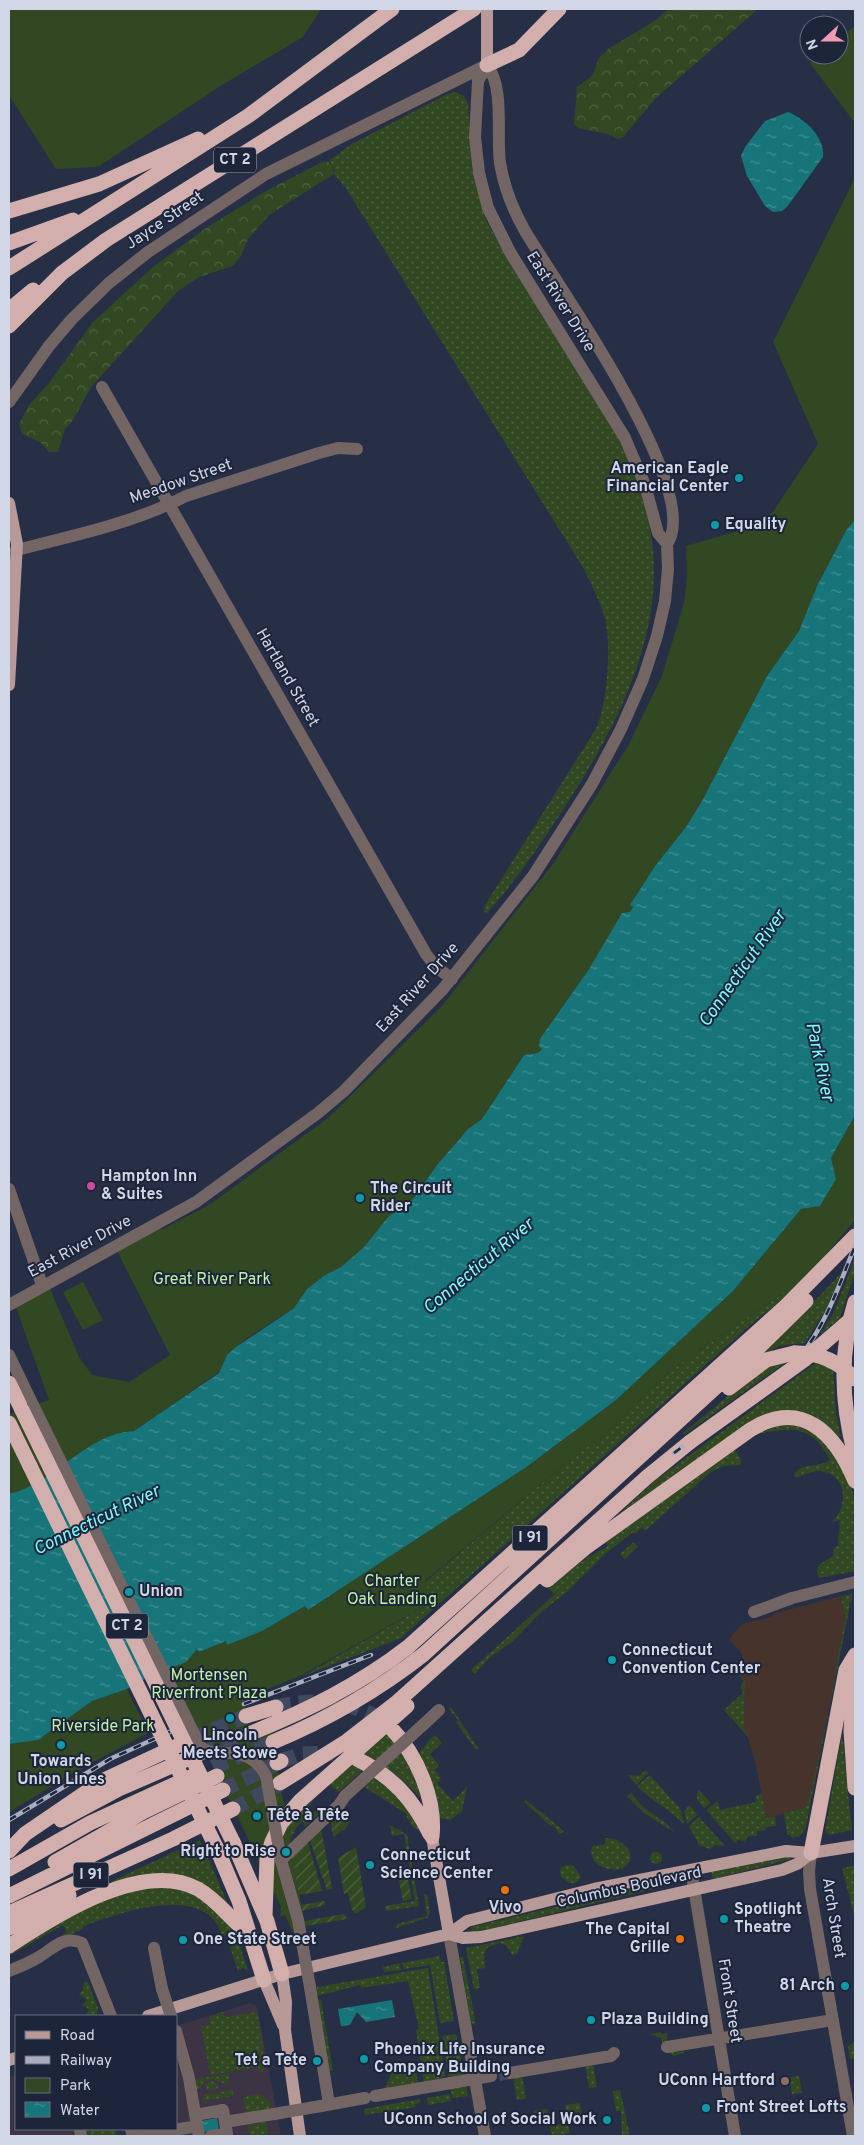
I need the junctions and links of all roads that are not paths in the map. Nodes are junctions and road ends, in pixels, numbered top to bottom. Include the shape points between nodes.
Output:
1 (392, 9) edge
2 (474, 9) edge
3 (487, 9) edge
4 (559, 9) edge
5 (488, 65) junction
6 (253, 113) junction
7 (107, 206) junction
8 (9, 211) edge
9 (9, 243) edge
10 (541, 257) junction
11 (73, 264) junction
12 (9, 268) edge
13 (522, 271) junction
14 (9, 310) edge
15 (9, 326) edge
16 (102, 387) dead end
17 (9, 402) edge
18 (643, 424) junction
19 (623, 433) junction
20 (357, 448) dead end
21 (9, 503) edge
22 (169, 505) junction
23 (667, 544) junction
24 (16, 550) junction
25 (9, 685) edge
26 (452, 979) junction
27 (9, 1189) edge
28 (855, 1236) edge
29 (42, 1285) junction
30 (855, 1302) edge
31 (9, 1305) edge
32 (790, 1310) junction
33 (855, 1316) edge
34 (9, 1355) edge
35 (855, 1378) edge
36 (9, 1383) edge
37 (9, 1423) edge
38 (661, 1436) junction
39 (855, 1455) edge
40 (855, 1481) edge
41 (855, 1582) edge
42 (518, 1592) junction
43 (754, 1612) dead end
44 (460, 1647) junction
45 (855, 1655) edge
46 (855, 1671) edge
47 (276, 1707) tunnel mouth
48 (439, 1710) dead end
49 (246, 1716) tunnel mouth
50 (391, 1728) tunnel mouth
51 (249, 1734) tunnel mouth
52 (192, 1739) tunnel mouth
53 (199, 1754) tunnel mouth
54 (276, 1754) tunnel mouth
55 (357, 1759) dead end
56 (217, 1777) junction
57 (280, 1784) tunnel mouth
58 (855, 1788) edge
59 (233, 1809) tunnel mouth
60 (432, 1837) junction
61 (173, 1839) junction
62 (853, 1846) edge
63 (9, 1852) edge
64 (811, 1853) junction
65 (281, 1860) junction
66 (9, 1869) edge
67 (691, 1870) junction
68 (9, 1889) edge
69 (694, 1890) junction
70 (9, 1896) edge
71 (9, 1913) edge
72 (265, 1916) junction
73 (9, 1928) edge
74 (250, 1934) junction
75 (449, 1934) junction
76 (9, 1946) edge
77 (154, 1948) dead end
78 (9, 1971) edge
79 (282, 1974) junction
80 (264, 1980) junction
81 (111, 2015) edge
82 (151, 2015) edge
83 (171, 2015) edge
84 (833, 2020) junction
85 (285, 2030) junction
86 (178, 2035) edge
87 (719, 2039) junction
88 (667, 2047) dead end
89 (614, 2053) dead end
90 (325, 2105) junction
91 (225, 2122) junction
92 (197, 2126) edge
93 (176, 2130) edge
94 (178, 2130) edge
95 (144, 2136) edge
96 (211, 2136) edge
97 (300, 2136) edge
98 (484, 2136) edge
99 (735, 2136) edge
100 (854, 2136) edge

1 - 6 highway, CT 2
2 - 11 highway, CT 2 via 111,236
3 - 5 main road, East River Drive
4 - 5 highway via 519,50
5 - 10 street, East River Drive via 496,80 504,181 516,214
5 - 13 street, East River Drive via 479,77 477,93 475,137 479,173 493,221
5 - 17 street, Jayce Street via 266,174 142,256 108,283 72,319 48,346
6 - 7 highway, CT 2
6 - 8 highway via 108,181
7 - 9 highway
7 - 12 highway, CT 2
10 - 13 street
10 - 18 street, East River Drive
11 - 14 highway
11 - 15 highway, CT 2
13 - 19 street, East River Drive
16 - 22 street, Hartland Street
18 - 19 street
18 - 23 street, East River Drive via 671,508 674,530
19 - 23 street, East River Drive via 645,485 658,533
20 - 22 street, Meadow Street via 338,448 186,496
21 - 24 main road
22 - 24 street, Meadow Street via 73,536
22 - 26 street, Hartland Street via 421,945 435,966
23 - 26 street, East River Drive via 668,579 660,624 643,679 621,729 558,840
24 - 25 main road
26 - 29 street, East River Drive via 318,1114 196,1202
27 - 29 street
28 - 32 highway via 844,1248 835,1269
29 - 31 street, East River Drive
30 - 39 highway via 843,1374 845,1409
32 - 38 highway
32 - 51 highway, I 91 via 408,1647 326,1700
33 - 42 highway, I 91, bridge via 804,1360 647,1477
34 - 65 street, bridge via 200,1746 207,1752 228,1752 246,1757 265,1774
35 - 38 highway, bridge via 826,1358 807,1353 780,1355 762,1363 677,1431
36 - 72 highway, CT 2, bridge
37 - 74 highway, CT 2, bridge via 217,1849
38 - 54 highway via 439,1641 396,1676
40 - 42 highway via 841,1450 819,1427 794,1418 767,1421 612,1529 544,1582
41 - 43 street
42 - 44 highway, I 91
44 - 57 highway, I 91 via 363,1729
44 - 72 highway via 438,1679 301,1800 286,1817 275,1834 267,1858
45 - 64 highway via 846,1670
46 - 58 highway via 852,1719
47 - 49 highway
48 - 65 street, bridge
50 - 60 highway via 410,1751 421,1775
52 - 63 highway via 104,1780 25,1834
53 - 63 highway via 99,1799
55 - 60 highway via 382,1773 401,1789
56 - 66 highway via 110,1813
56 - 68 highway via 118,1826
56 - 70 highway
59 - 61 highway, I 91
60 - 75 main road
61 - 71 highway, I 91
61 - 73 highway via 150,1855
62 - 64 main road, Columbus Boulevard
64 - 67 main road, Columbus Boulevard via 791,1850
64 - 69 main road, Columbus Boulevard via 790,1868
64 - 84 street, Arch Street via 810,1883
65 - 90 street, bridge via 298,1920
67 - 69 street, Front Street
67 - 75 main road, Columbus Boulevard via 594,1889 471,1920
69 - 75 main road, Columbus Boulevard via 480,1937 463,1938
69 - 87 street, Front Street
72 - 79 highway, CT 2
74 - 76 highway via 202,1892 177,1882 153,1880 132,1883 93,1899
74 - 80 highway, CT 2
75 - 79 main road, Columbus Boulevard
75 - 98 street
77 - 83 street, bridge
78 - 81 street via 35,1960 60,1942 82,1943
79 - 80 main road, Columbus Boulevard
79 - 85 main road via 286,1997
80 - 82 main road, Columbus Boulevard
80 - 85 main road
84 - 87 street
84 - 100 street, Arch Street
85 - 97 main road
86 - 92 street via 190,2078
87 - 88 street
87 - 99 street, Front Street
89 - 90 street, bridge
90 - 91 street, bridge
91 - 92 street via 223,2110
91 - 96 street via 227,2134
92 - 94 street
93 - 95 street

